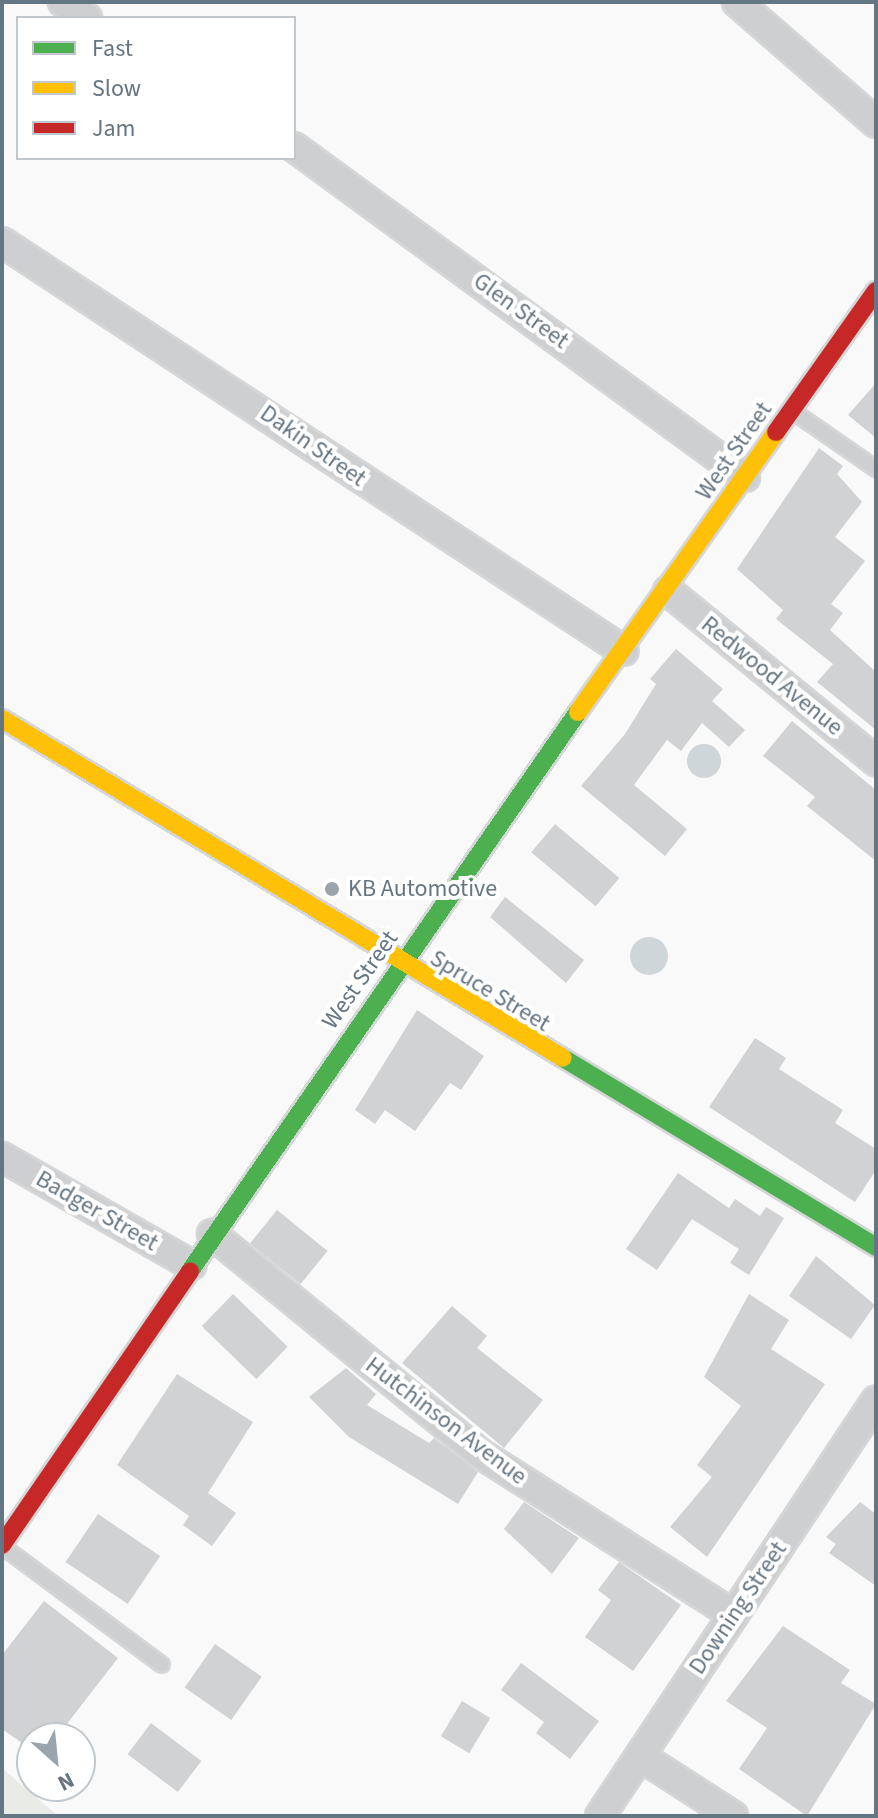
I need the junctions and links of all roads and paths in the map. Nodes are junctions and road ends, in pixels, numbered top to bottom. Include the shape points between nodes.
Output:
1 (63, 2) edge
2 (737, 2) edge
3 (84, 16) edge
4 (876, 123) edge
5 (296, 148) edge
6 (2, 242) edge
7 (876, 291) edge
8 (792, 411) junction
9 (876, 469) edge
10 (745, 477) junction
11 (668, 591) junction
12 (624, 651) junction
13 (2, 719) edge
14 (876, 761) edge
15 (399, 965) junction
16 (2, 1157) edge
17 (212, 1234) junction
18 (876, 1247) edge
19 (191, 1265) junction
20 (876, 1400) edge
21 (2, 1545) edge
22 (734, 1615) junction
23 (162, 1665) dead end
24 (640, 1756) junction
25 (600, 1816) edge
26 (733, 1816) edge

1 - 3 street
2 - 4 street
5 - 10 street, Glen Street
6 - 12 street, Dakin Street
7 - 8 street, West Street
8 - 9 lane
8 - 10 street, West Street
10 - 11 street, West Street
11 - 12 street, West Street
11 - 14 street, Redwood Avenue
12 - 15 street, West Street
13 - 15 street, Spruce Street
15 - 17 street, West Street
15 - 18 street, Spruce Street
16 - 19 street, Badger Street
17 - 19 street, West Street
17 - 22 street, Hutchinson Avenue via 478,1452
19 - 21 street, West Street
20 - 22 street, Downing Street
21 - 23 lane
22 - 24 street, Downing Street
24 - 25 street, Downing Street
24 - 26 street

